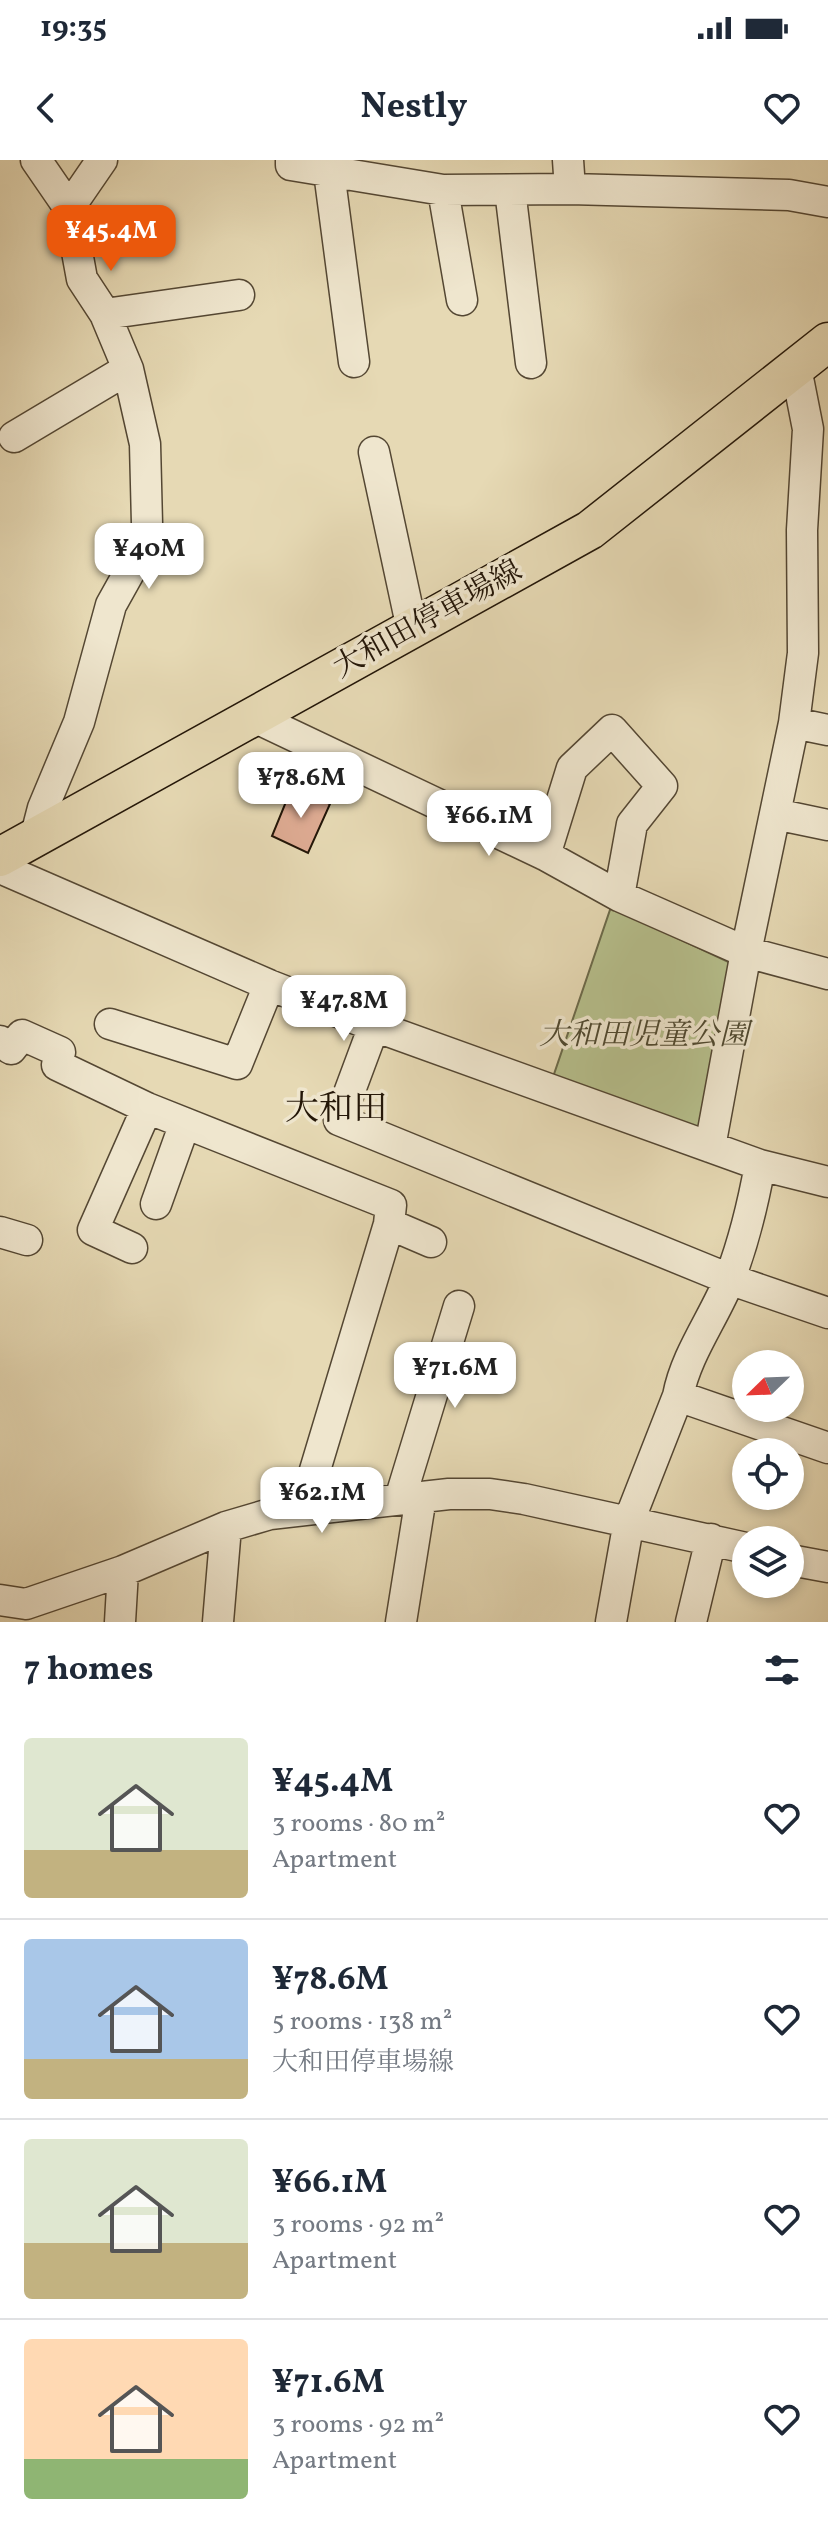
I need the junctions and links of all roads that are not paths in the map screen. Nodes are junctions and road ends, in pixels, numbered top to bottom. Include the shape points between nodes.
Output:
1 (36, 160) edge
2 (102, 160) edge
3 (291, 160) edge
4 (329, 172) junction
5 (569, 175) edge
6 (443, 190) junction
7 (510, 190) junction
8 (828, 202) edge
9 (69, 208) junction
10 (239, 295) dead end
11 (462, 300) dead end
12 (105, 314) junction
13 (828, 342) edge
14 (354, 362) dead end
15 (531, 363) dead end
16 (796, 368) junction
17 (128, 369) junction
18 (14, 437) dead end
19 (374, 452) dead end
20 (412, 629) junction
21 (254, 717) junction
22 (794, 723) junction
23 (828, 730) edge
24 (775, 814) junction
25 (828, 825) edge
26 (36, 835) junction
27 (545, 855) junction
28 (0, 857) edge
29 (0, 868) edge
30 (619, 896) junction
31 (746, 952) junction
32 (828, 974) edge
33 (269, 985) junction
34 (110, 1024) dead end
35 (374, 1026) junction
36 (4, 1051) edge
37 (147, 1108) junction
38 (185, 1123) junction
39 (710, 1147) junction
40 (760, 1165) junction
41 (826, 1172) edge
42 (156, 1204) dead end
43 (389, 1224) junction
44 (431, 1242) dead end
45 (132, 1248) dead end
46 (729, 1279) junction
47 (459, 1306) dead end
48 (828, 1313) edge
49 (678, 1396) junction
50 (828, 1448) edge
51 (410, 1498) junction
52 (303, 1510) junction
53 (629, 1521) junction
54 (226, 1527) junction
55 (711, 1539) junction
56 (732, 1544) edge
57 (804, 1563) edge
58 (828, 1567) edge
59 (123, 1571) junction
60 (0, 1574) edge
61 (17, 1609) edge
62 (120, 1622) edge
63 (218, 1622) edge
64 (401, 1622) edge
65 (611, 1622) edge
66 (691, 1622) edge

1 - 9 street
2 - 9 street
3 - 4 street via 291,165
4 - 6 street
4 - 14 street
5 - 7 street
5 - 8 street
6 - 7 street
6 - 11 street
7 - 15 street
9 - 12 street via 82,279
10 - 12 street
12 - 17 street
13 - 16 main road, 大和田停車場線
16 - 20 main road, 大和田停車場線 via 590,530
16 - 22 street via 808,429 803,653
17 - 18 street
17 - 26 street via 145,444 147,524 140,553 111,605 79,722
19 - 20 street
20 - 21 main road, 大和田停車場線
21 - 26 main road, 大和田停車場線
21 - 27 street
22 - 23 street
22 - 24 street
24 - 25 street
24 - 31 street
26 - 28 main road, 大和田停車場線
27 - 30 street
27 - 30 street via 572,768 612,730 662,786 632,824
29 - 33 street
30 - 31 street
31 - 32 street
31 - 39 street
33 - 34 street via 237,1064
33 - 35 street
35 - 39 street
35 - 46 street via 339,1120
36 - 37 street via 22,1035 60,1052 57,1065
37 - 38 street
37 - 45 street via 93,1230
38 - 42 street
38 - 43 street via 391,1205
39 - 40 street
40 - 41 street
40 - 46 street via 753,1207
43 - 44 street
43 - 52 street
46 - 48 street
46 - 49 street via 682,1375
47 - 51 street
49 - 50 street
49 - 53 street
51 - 52 street
51 - 53 street via 490,1494
51 - 64 street
52 - 54 street
53 - 55 street
53 - 65 street
54 - 59 street
54 - 63 street
55 - 56 street
55 - 66 street
57 - 58 street
59 - 61 street
59 - 62 street
60 - 61 street

